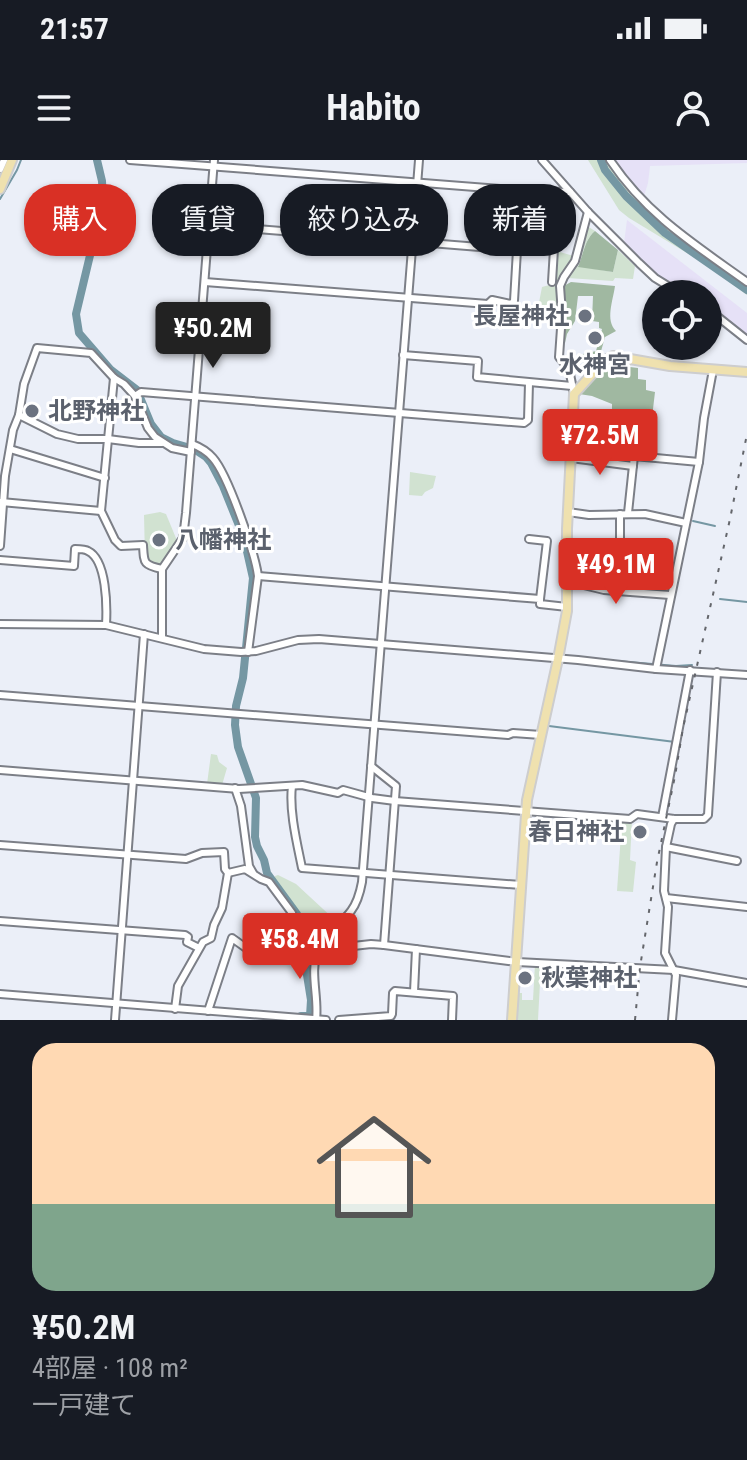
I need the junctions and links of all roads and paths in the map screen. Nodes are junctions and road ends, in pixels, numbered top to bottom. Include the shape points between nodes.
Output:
1 (4, 160) edge
2 (12, 160) edge
3 (130, 160) edge
4 (419, 160) edge
5 (542, 160) edge
6 (610, 160) edge
7 (214, 163) edge
8 (0, 169) edge
9 (417, 183) junction
10 (212, 184) edge
11 (563, 184) edge
12 (464, 186) edge
13 (0, 189) edge
14 (576, 199) edge
15 (588, 212) junction
16 (207, 256) edge
17 (411, 256) edge
18 (517, 256) edge
19 (554, 256) edge
20 (658, 280) edge
21 (205, 282) junction
22 (552, 282) dead end
23 (747, 282) edge
24 (408, 297) junction
25 (722, 320) edge
26 (747, 340) edge
27 (403, 355) junction
28 (713, 370) junction
29 (747, 372) edge
30 (114, 378) junction
31 (529, 383) junction
32 (573, 390) junction
33 (137, 394) junction
34 (195, 397) junction
35 (398, 412) junction
36 (19, 415) junction
37 (108, 439) junction
38 (163, 443) junction
39 (192, 444) junction
40 (10, 449) junction
41 (191, 452) junction
42 (571, 458) junction
43 (699, 462) junction
44 (633, 466) junction
45 (3, 476) edge
46 (105, 478) junction
47 (2, 502) edge
48 (101, 511) junction
49 (568, 512) junction
50 (624, 514) junction
51 (686, 523) junction
52 (529, 539) dead end
53 (0, 546) edge
54 (0, 560) edge
55 (162, 569) junction
56 (258, 576) junction
57 (567, 581) junction
58 (385, 586) junction
59 (635, 591) junction
60 (670, 595) junction
61 (540, 599) junction
62 (567, 607) junction
63 (0, 624) edge
64 (106, 625) junction
65 (144, 634) junction
66 (162, 638) junction
67 (380, 644) junction
68 (244, 652) junction
69 (558, 659) junction
70 (656, 669) junction
71 (690, 670) junction
72 (717, 672) junction
73 (747, 675) edge
74 (0, 695) edge
75 (138, 706) junction
76 (375, 725) junction
77 (541, 735) junction
78 (371, 766) junction
79 (0, 770) edge
80 (134, 780) junction
81 (292, 786) junction
82 (235, 788) junction
83 (369, 797) junction
84 (395, 801) junction
85 (526, 811) junction
86 (662, 817) junction
87 (674, 819) junction
88 (0, 845) edge
89 (666, 847) junction
90 (128, 855) junction
91 (737, 861) dead end
92 (228, 873) junction
93 (363, 873) junction
94 (254, 874) junction
95 (390, 876) junction
96 (521, 885) junction
97 (666, 898) junction
98 (747, 907) edge
99 (0, 921) edge
100 (122, 930) junction
101 (384, 945) junction
102 (199, 948) junction
103 (416, 949) junction
104 (301, 952) junction
105 (318, 952) junction
106 (517, 962) junction
107 (674, 970) junction
108 (747, 983) edge
109 (414, 992) junction
110 (0, 994) edge
111 (116, 1004) junction
112 (175, 1009) junction
113 (208, 1011) junction
114 (115, 1020) edge
115 (316, 1020) edge
116 (326, 1020) edge
117 (339, 1020) edge
118 (452, 1020) edge
119 (512, 1020) edge
120 (672, 1020) edge

1 - 8 street
2 - 13 main road
3 - 7 street
4 - 9 street
5 - 11 street
6 - 23 street via 660,218
7 - 9 street
7 - 10 street
9 - 12 street
14 - 15 street
15 - 20 street
15 - 32 street via 575,261 560,286 559,357 569,369
16 - 21 street
17 - 24 street
18 - 24 street via 511,304
19 - 22 street
21 - 24 street
21 - 34 street
24 - 27 street
25 - 26 street
27 - 31 street via 478,361 477,377
27 - 35 street
28 - 29 main road
28 - 32 main road via 613,356
28 - 43 street
30 - 33 street
30 - 36 street via 91,353 37,348
30 - 37 street
31 - 32 street
31 - 35 street via 524,423
32 - 42 main road
33 - 34 street
33 - 38 street via 148,428
34 - 35 street
34 - 39 street
35 - 58 street
36 - 37 street via 57,434
36 - 40 street
37 - 38 street
37 - 46 street
38 - 41 street
39 - 41 street
39 - 56 street via 203,448 219,467
40 - 45 street
40 - 46 street
41 - 55 street via 183,538
42 - 44 street
42 - 49 main road
43 - 44 street via 634,456
43 - 51 street
44 - 50 street
45 - 47 street
46 - 48 street
47 - 48 street
47 - 53 street
48 - 55 street via 121,546 143,545 147,564
49 - 50 street
49 - 57 main road
50 - 51 street
50 - 59 street via 620,556 639,561
51 - 60 street
52 - 61 street via 547,541
54 - 64 street via 74,566 75,549 92,553 106,592
55 - 66 street
56 - 58 street
56 - 68 street
57 - 59 street
57 - 62 main road
58 - 61 street
58 - 67 street
59 - 60 street
60 - 70 street
61 - 62 street via 540,604
62 - 69 main road
63 - 64 street
64 - 65 street
65 - 66 street
65 - 75 street
66 - 68 street
67 - 68 street via 307,639
67 - 69 street
67 - 76 street
69 - 70 street
69 - 77 main road
70 - 71 street
71 - 72 street
71 - 86 street
72 - 73 street
72 - 87 street via 708,815
74 - 75 street
75 - 76 street
75 - 80 street
76 - 77 street
76 - 78 street
77 - 85 main road
78 - 83 street
78 - 84 street via 396,786
79 - 80 street
80 - 82 street
80 - 90 street
81 - 82 street
81 - 83 street
81 - 93 street via 302,868
82 - 94 street
83 - 84 street
83 - 93 street
84 - 85 street
84 - 95 street
85 - 86 street
85 - 96 main road
86 - 87 street
87 - 89 street
88 - 90 street
89 - 91 street
89 - 97 street
90 - 92 street via 186,859 224,852
90 - 100 street
92 - 94 street via 245,869
92 - 102 street via 211,938
93 - 95 street
93 - 105 street via 353,909
94 - 104 street via 269,882 292,913
95 - 96 street
95 - 101 street
96 - 106 main road
97 - 98 street
97 - 107 street via 665,953
99 - 100 street
100 - 102 street via 185,935
100 - 111 street
101 - 103 street
101 - 105 street
102 - 112 street via 178,986
103 - 106 street
103 - 109 street
104 - 105 street
104 - 113 street via 260,954 232,938
105 - 115 street
106 - 107 street
106 - 119 main road
107 - 108 street
107 - 120 street
109 - 117 street via 393,993 391,1016
109 - 118 street via 453,996
110 - 111 street
111 - 112 street
111 - 114 street
112 - 113 street
113 - 115 street
115 - 116 street

